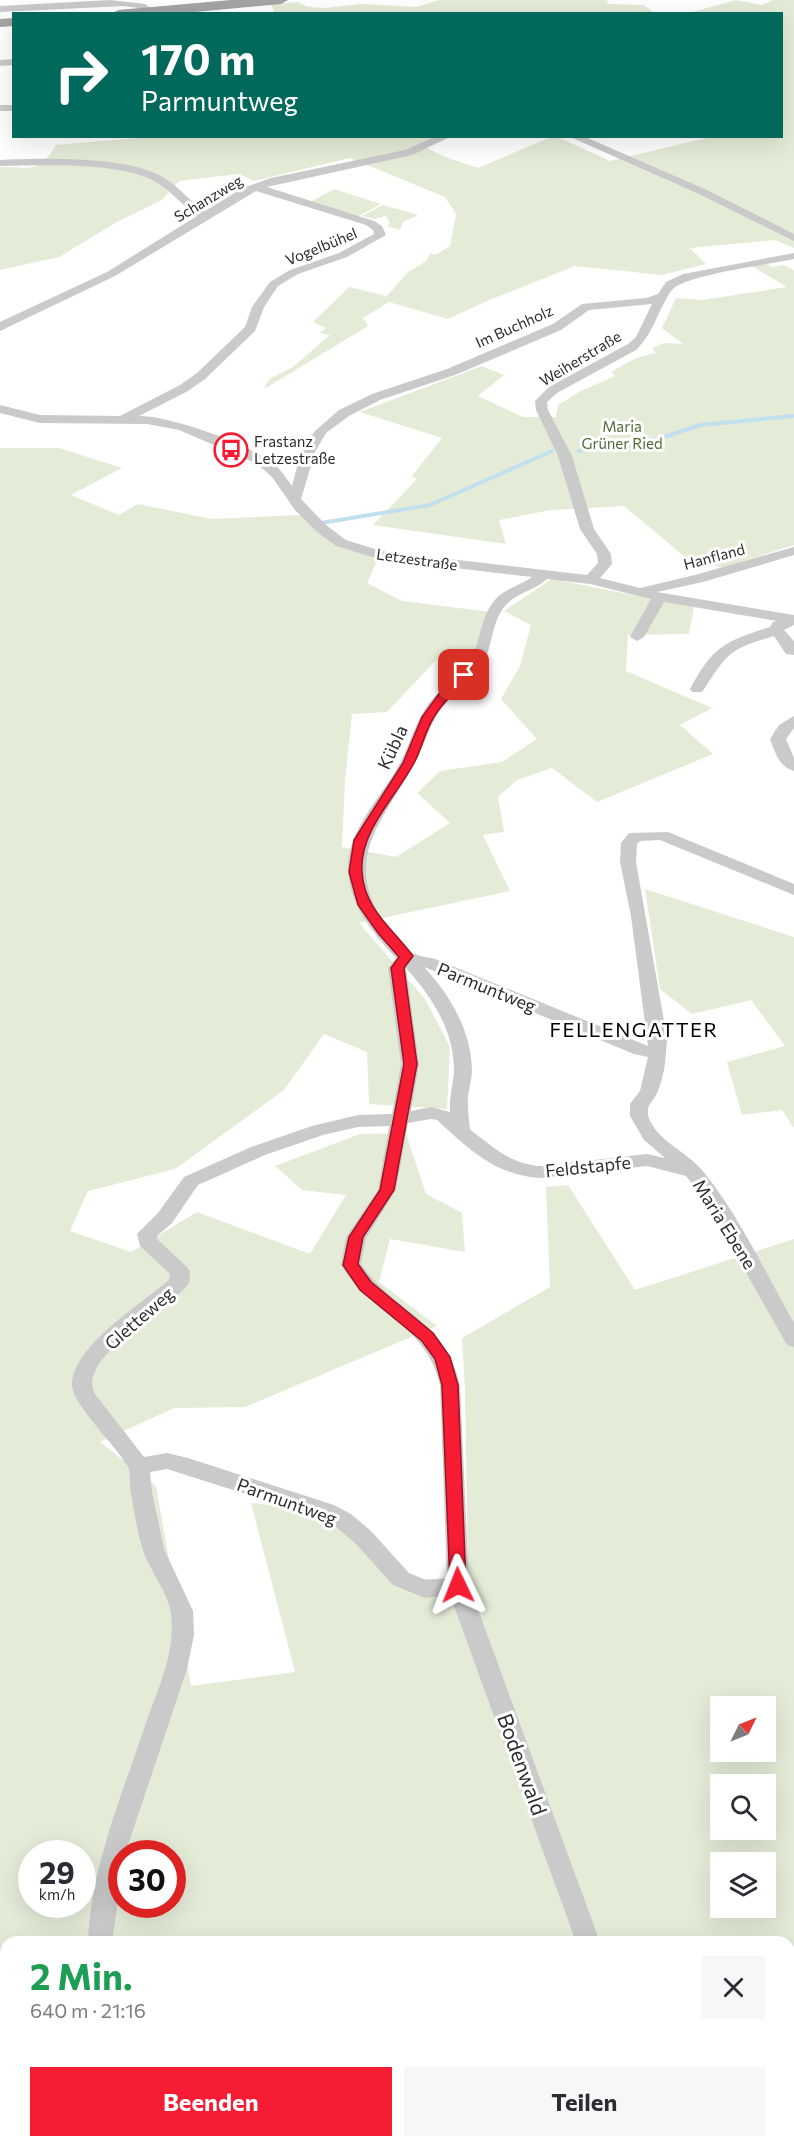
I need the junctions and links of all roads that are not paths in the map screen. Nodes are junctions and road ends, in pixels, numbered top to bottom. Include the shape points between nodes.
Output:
1 (108, 0) edge
2 (281, 0) edge
3 (121, 8) edge
4 (0, 9) edge
5 (442, 138) edge
6 (578, 138) edge
7 (0, 163) edge
8 (256, 187) junction
9 (206, 216) junction
10 (794, 238) edge
11 (794, 256) edge
12 (662, 296) junction
13 (0, 327) edge
14 (0, 409) edge
15 (124, 419) junction
16 (295, 498) junction
17 (794, 551) edge
18 (542, 576) junction
19 (590, 580) junction
20 (642, 592) junction
21 (661, 597) junction
22 (794, 619) edge
23 (777, 630) junction
24 (637, 637) dead end
25 (791, 651) dead end
26 (697, 689) dead end
27 (794, 721) edge
28 (794, 766) edge
29 (794, 890) edge
30 (406, 956) junction
31 (658, 1054) junction
32 (400, 1117) junction
33 (460, 1129) junction
34 (692, 1171) junction
35 (794, 1340) edge
36 (139, 1466) junction
37 (458, 1585) junction
38 (101, 1936) edge
39 (586, 1936) edge

1 - 3 street
2 - 3 main road via 149,11
3 - 4 street
5 - 8 street, Schanzweg via 408,153
6 - 10 street via 703,192
7 - 9 street via 141,172 162,181
8 - 9 street, Schanzweg
8 - 15 street, Vogelbühel via 370,223 380,235 274,284 258,307 251,328 201,376
9 - 13 street, Schanzweg via 111,274
11 - 12 street, Im Buchholz via 687,276 670,284
12 - 16 street, Im Buchholz via 637,303 586,307 557,327 451,372 386,392 344,413 327,424 308,452
12 - 19 street, Weiherstraße via 632,347 553,390 541,401 565,456 587,529 604,554 605,564
14 - 15 street, Letzestraße via 47,420
15 - 16 street, Letzestraße via 171,424 256,458 277,474
16 - 18 street, Letzestraße via 340,543 379,555
17 - 20 street, Hanfland
18 - 19 street, Letzestraße
18 - 30 street, Kübla via 496,606 474,665 445,693 428,717 409,763 360,840 355,872 365,905
19 - 20 street, Letzestraße
20 - 21 street, Letzestraße
21 - 22 street, Letzestraße
21 - 24 street
22 - 23 street, Letzestraße
23 - 25 street
23 - 26 street, Letzestraße via 726,647 710,663
27 - 28 street via 777,739 784,757
29 - 31 street, Maria Ebene via 662,835 635,836 629,843 628,862 655,1009
30 - 31 street, Parmuntweg
30 - 32 street via 397,968 410,1064
30 - 33 street via 435,989 457,1034 462,1057
31 - 34 street, Maria Ebene via 649,1092 639,1104 639,1116 651,1136
32 - 33 street, Feldstapfe via 431,1113 443,1116
32 - 36 street, Gletteweg via 339,1124 236,1160 191,1182 165,1218 147,1234 147,1241 180,1272 179,1283 117,1333 94,1359 82,1386
32 - 37 street via 387,1190 356,1237 351,1265 365,1286 427,1337 442,1357 450,1385
33 - 34 street, Feldstapfe via 492,1156 524,1171 647,1160
34 - 35 street, Maria Ebene via 710,1193
36 - 37 street, Parmuntweg via 167,1461 188,1466 326,1511 357,1532 401,1579 425,1588
36 - 38 street via 153,1550 182,1611 183,1635 176,1669 113,1855
37 - 39 street, Bodenwald

